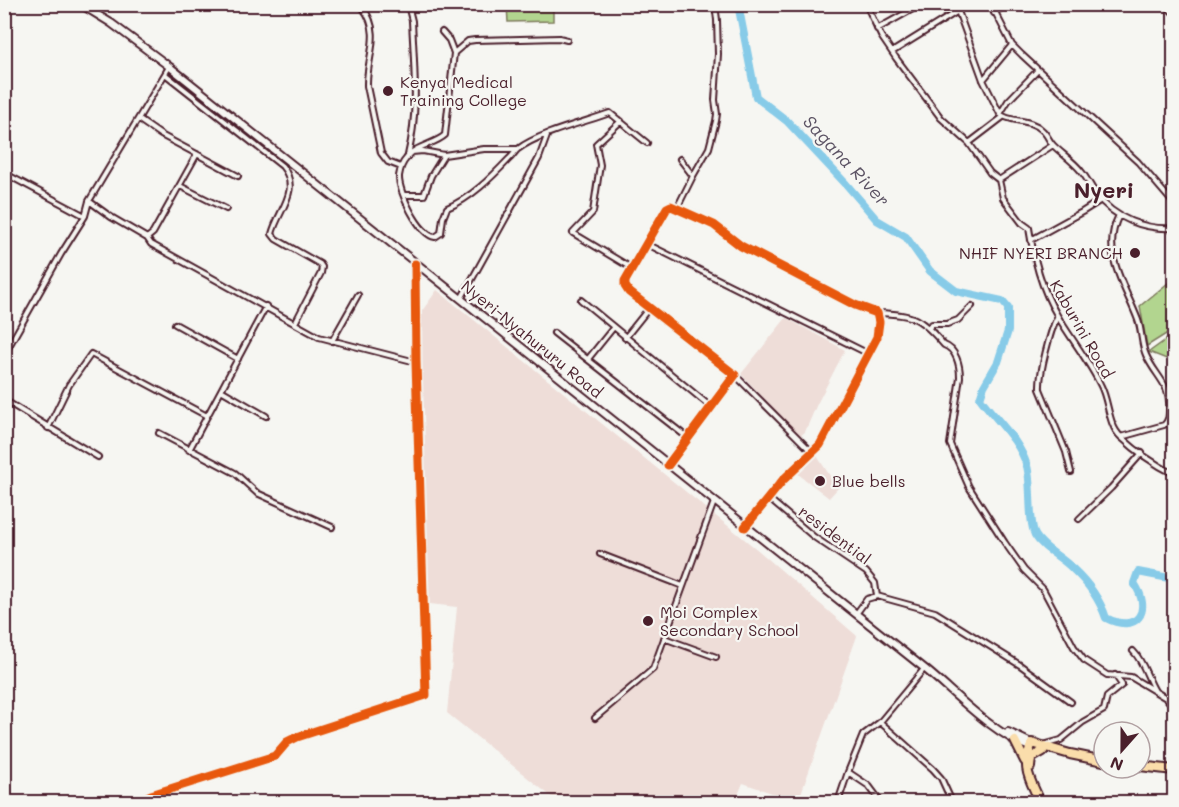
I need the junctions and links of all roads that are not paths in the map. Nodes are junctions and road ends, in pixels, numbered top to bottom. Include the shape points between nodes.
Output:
1 (80, 4) edge
2 (715, 4) edge
3 (866, 4) edge
4 (922, 4) edge
5 (957, 4) edge
6 (991, 4) edge
7 (1007, 4) edge
8 (1164, 4) edge
9 (1170, 4) edge
10 (363, 8) dead end
11 (1174, 8) edge
12 (410, 9) dead end
13 (958, 11) junction
14 (1174, 12) edge
15 (994, 13) junction
16 (877, 29) junction
17 (442, 32) dead end
18 (567, 40) dead end
19 (1012, 45) junction
20 (892, 52) junction
21 (454, 53) junction
22 (170, 66) junction
23 (1038, 70) junction
24 (165, 74) junction
25 (983, 80) junction
26 (1002, 115) junction
27 (138, 119) junction
28 (621, 121) junction
29 (548, 135) junction
30 (647, 143) dead end
31 (969, 143) junction
32 (1053, 145) junction
33 (517, 149) junction
34 (197, 154) junction
35 (410, 154) junction
36 (444, 155) junction
37 (680, 159) dead end
38 (401, 167) junction
39 (4, 173) edge
40 (238, 176) dead end
41 (693, 176) junction
42 (999, 180) junction
43 (180, 186) junction
44 (405, 195) junction
45 (1101, 200) junction
46 (89, 201) junction
47 (1174, 204) edge
48 (678, 208) junction
49 (226, 209) dead end
50 (1119, 215) junction
51 (85, 216) junction
52 (1174, 228) edge
53 (147, 238) junction
54 (1031, 240) junction
55 (647, 244) junction
56 (415, 264) junction
57 (633, 269) junction
58 (358, 295) dead end
59 (461, 299) junction
60 (581, 300) dead end
61 (266, 306) junction
62 (972, 306) dead end
63 (650, 308) junction
64 (877, 314) junction
65 (1057, 316) junction
66 (295, 323) junction
67 (175, 324) dead end
68 (613, 328) junction
69 (929, 328) junction
70 (554, 333) dead end
71 (625, 338) junction
72 (332, 341) junction
73 (869, 354) junction
74 (4, 355) edge
75 (238, 359) junction
76 (588, 359) junction
77 (416, 362) junction
78 (735, 375) junction
79 (221, 390) junction
80 (4, 400) edge
81 (711, 407) junction
82 (207, 416) junction
83 (266, 416) dead end
84 (48, 428) junction
85 (159, 433) dead end
86 (1121, 437) junction
87 (688, 438) junction
88 (189, 450) junction
89 (813, 453) junction
90 (1142, 453) junction
91 (98, 457) dead end
92 (668, 465) junction
93 (1071, 472) dead end
94 (1174, 474) edge
95 (768, 498) junction
96 (714, 502) junction
97 (1079, 519) dead end
98 (332, 527) dead end
99 (745, 527) junction
100 (600, 554) dead end
101 (683, 586) junction
102 (877, 596) junction
103 (856, 614) junction
104 (664, 638) junction
105 (1134, 651) dead end
106 (717, 657) dead end
107 (924, 668) junction
108 (1115, 675) junction
109 (1155, 692) junction
110 (963, 700) junction
111 (1071, 702) dead end
112 (1174, 704) edge
113 (595, 718) dead end
114 (880, 722) junction
115 (1015, 741) junction
116 (1036, 747) junction
117 (1028, 760) junction
118 (1092, 760) edge
119 (1152, 767) edge
120 (1174, 770) edge
121 (848, 772) junction
122 (140, 802) edge
123 (838, 802) edge
124 (880, 802) edge
125 (952, 802) edge
126 (1040, 802) edge

1 - 22 main road, Nyeri-Nyahururu Road
2 - 41 street via 717,114 709,148
3 - 16 street, Kaburini Road
4 - 16 street
5 - 13 street
6 - 15 street
7 - 15 street
8 - 14 street
9 - 11 street
10 - 38 street via 372,19 374,44 367,86 381,153 388,162
12 - 35 street via 415,110
13 - 20 street
13 - 25 street
15 - 19 street
16 - 20 street, Kaburini Road
17 - 21 street
18 - 21 street via 476,40 468,41
19 - 23 street
19 - 25 street
20 - 31 street, Kaburini Road via 941,118
21 - 35 street via 445,135
22 - 24 street
22 - 56 main road, Nyeri-Nyahururu Road
23 - 26 street via 1008,101
23 - 47 street via 1145,169
24 - 27 street
24 - 66 street via 288,173 291,188 273,234 322,267
25 - 26 street
26 - 31 street
26 - 32 street via 1031,122 1042,129
27 - 34 street
27 - 46 street
28 - 29 street via 610,113
28 - 30 street
28 - 57 street via 596,144 600,165 593,212 573,233
29 - 33 street
29 - 59 street
31 - 42 street, Kaburini Road
32 - 42 street
32 - 45 street via 1081,171
33 - 36 street
33 - 44 street via 478,188 447,208 441,233 435,237 420,228
34 - 40 street
34 - 43 street
35 - 36 street via 423,151
35 - 38 street
36 - 44 street via 424,195
37 - 41 street
38 - 44 street via 399,182
39 - 51 street
41 - 48 street
42 - 54 street, Kaburini Road via 1003,198 1029,228
43 - 49 street
43 - 53 street
45 - 50 street
45 - 54 street
46 - 51 street
46 - 53 street
48 - 55 street via 667,208
48 - 64 street via 714,225 741,246
50 - 52 street via 1150,226
50 - 86 street via 1113,233 1113,259 1137,318 1146,356 1168,389 1170,400 1169,418 1164,425
51 - 74 street
53 - 61 street
54 - 65 street, Kaburini Road via 1036,266
55 - 57 street
55 - 73 street
56 - 59 main road, Nyeri-Nyahururu Road
56 - 77 street
57 - 63 street via 626,289
58 - 72 street
59 - 92 main road, Nyeri-Nyahururu Road
60 - 68 street
61 - 66 street
61 - 75 street
62 - 69 street via 958,320
63 - 71 street
63 - 78 street
64 - 69 street via 913,317
64 - 73 street via 879,331
65 - 86 street, Kaburini Road via 1101,386 1114,429
65 - 93 street via 1039,380
66 - 72 street
67 - 75 street
68 - 71 street
68 - 76 street
69 - 108 street via 949,347 960,367 950,444 969,487 1016,560 1043,589 1078,654 1107,675
70 - 76 street
71 - 81 street
72 - 77 street
73 - 89 street
75 - 79 street
76 - 87 street
77 - 122 street via 425,696 297,736 275,756
78 - 81 street
78 - 89 street
79 - 82 street
79 - 83 street
80 - 84 street
81 - 87 street
82 - 84 street via 91,354 69,385
82 - 88 street
84 - 91 street
85 - 88 street
86 - 90 street, Kaburini Road
87 - 92 street
88 - 98 street via 234,473 258,493
89 - 95 street
90 - 94 street, Kaburini Road
90 - 97 street
92 - 96 main road, Nyeri-Nyahururu Road
95 - 99 street
95 - 102 street, residential via 814,537 866,572 875,583
96 - 99 main road, Nyeri-Nyahururu Road
96 - 101 street
99 - 103 main road, Nyeri-Nyahururu Road
100 - 101 street
101 - 104 street
102 - 103 street via 867,599
102 - 111 street via 935,612
103 - 107 main road, Nyeri-Nyahururu Road
104 - 106 street
104 - 113 street via 653,669
105 - 109 street
107 - 110 main road, Nyeri-Nyahururu Road
107 - 114 street
108 - 109 street via 1131,677
108 - 116 street via 1122,685 1107,697 1104,710 1061,740
109 - 112 street
110 - 115 main road, Nyeri-Nyahururu Road
110 - 116 main road, Nyeri-Nyahururu Road
114 - 121 street via 863,735
114 - 125 street via 933,769
115 - 116 main road, Nyeri-Nyahururu Road
115 - 117 highway
116 - 117 highway
116 - 117 highway via 1036,753
116 - 118 highway
117 - 126 highway via 1029,778
119 - 120 highway
121 - 123 street
121 - 124 street via 869,786

